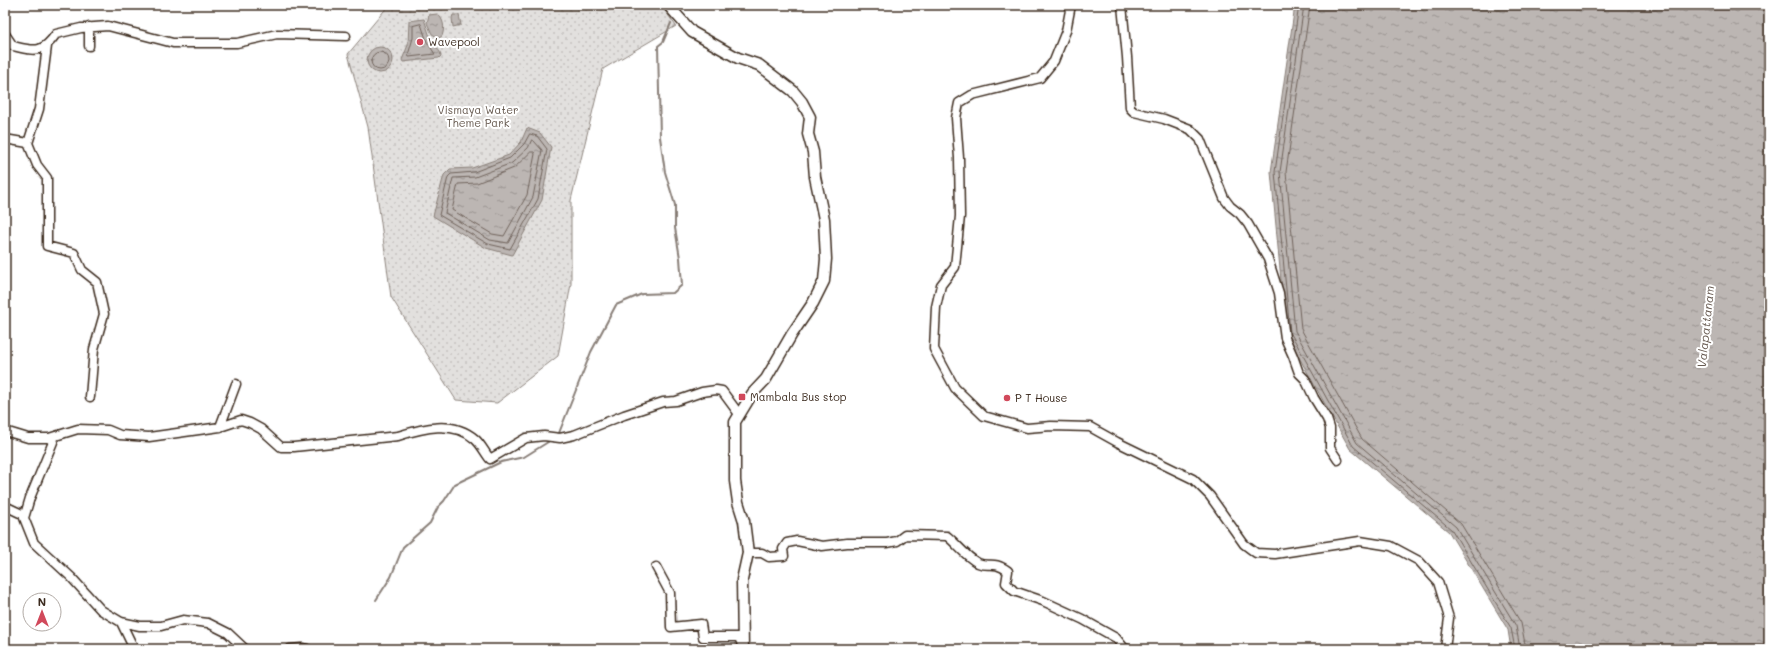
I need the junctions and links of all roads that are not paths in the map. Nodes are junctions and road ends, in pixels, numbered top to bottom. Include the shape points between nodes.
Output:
1 (668, 5) edge
2 (1071, 5) edge
3 (1122, 5) edge
4 (89, 27) junction
5 (5, 34) edge
6 (346, 36) dead end
7 (47, 46) junction
8 (89, 46) dead end
9 (5, 139) edge
10 (28, 143) junction
11 (236, 384) dead end
12 (90, 397) dead end
13 (739, 414) junction
14 (220, 427) junction
15 (5, 431) edge
16 (49, 438) junction
17 (1338, 460) dead end
18 (5, 506) edge
19 (24, 515) junction
20 (748, 553) junction
21 (656, 567) dead end
22 (121, 622) junction
23 (742, 647) edge
24 (134, 649) edge
25 (245, 649) edge
26 (290, 649) edge
27 (307, 649) edge
28 (1128, 649) edge
29 (1445, 649) edge

1 - 13 main road via 692,32 738,58 759,65 793,91 810,117 808,134 824,219 824,281 766,379
2 - 29 street via 1066,31 1054,61 1040,78 972,95 960,102 956,118 960,216 955,267 941,285 936,307 934,349 954,388 984,416 1027,428 1090,427 1193,479 1210,496 1244,544 1256,553 1275,554 1360,541 1391,546 1412,557 1438,582 1449,618
3 - 17 street via 1130,108 1134,112 1164,119 1190,129 1200,138 1224,198 1248,224 1268,259 1279,293 1285,338 1299,373 1305,379 1327,419 1330,428 1330,448
4 - 6 street via 108,26 173,43 237,43 277,34
4 - 7 street via 56,34
4 - 8 street
5 - 7 street via 13,46 32,51
7 - 10 street via 39,109
9 - 10 street
10 - 12 street via 37,165 46,178 47,246 74,253 82,270 98,282 104,314 94,349
11 - 14 street
13 - 14 street via 722,391 702,392 624,415 574,435 560,438 526,438 490,459 475,439 450,427 419,430 398,436 294,447 281,447 261,429 241,420
13 - 20 main road via 735,422 735,481
14 - 16 street via 149,437 120,435 108,430 78,429
15 - 16 street via 28,438
16 - 19 street via 53,442
18 - 19 street
19 - 22 street via 34,543 72,577 101,610
20 - 23 main road via 742,580
20 - 28 street via 762,553 769,557 784,556 783,549 787,543 797,541 822,546 887,543 897,541 905,535 947,536 980,564 1000,565 1008,571 1006,583 1014,591 1082,619 1116,638
21 - 23 street via 670,593 671,627 701,624 703,637 739,637
22 - 24 street
22 - 25 street via 140,626 161,626 183,620 208,623 228,633
26 - 27 street

